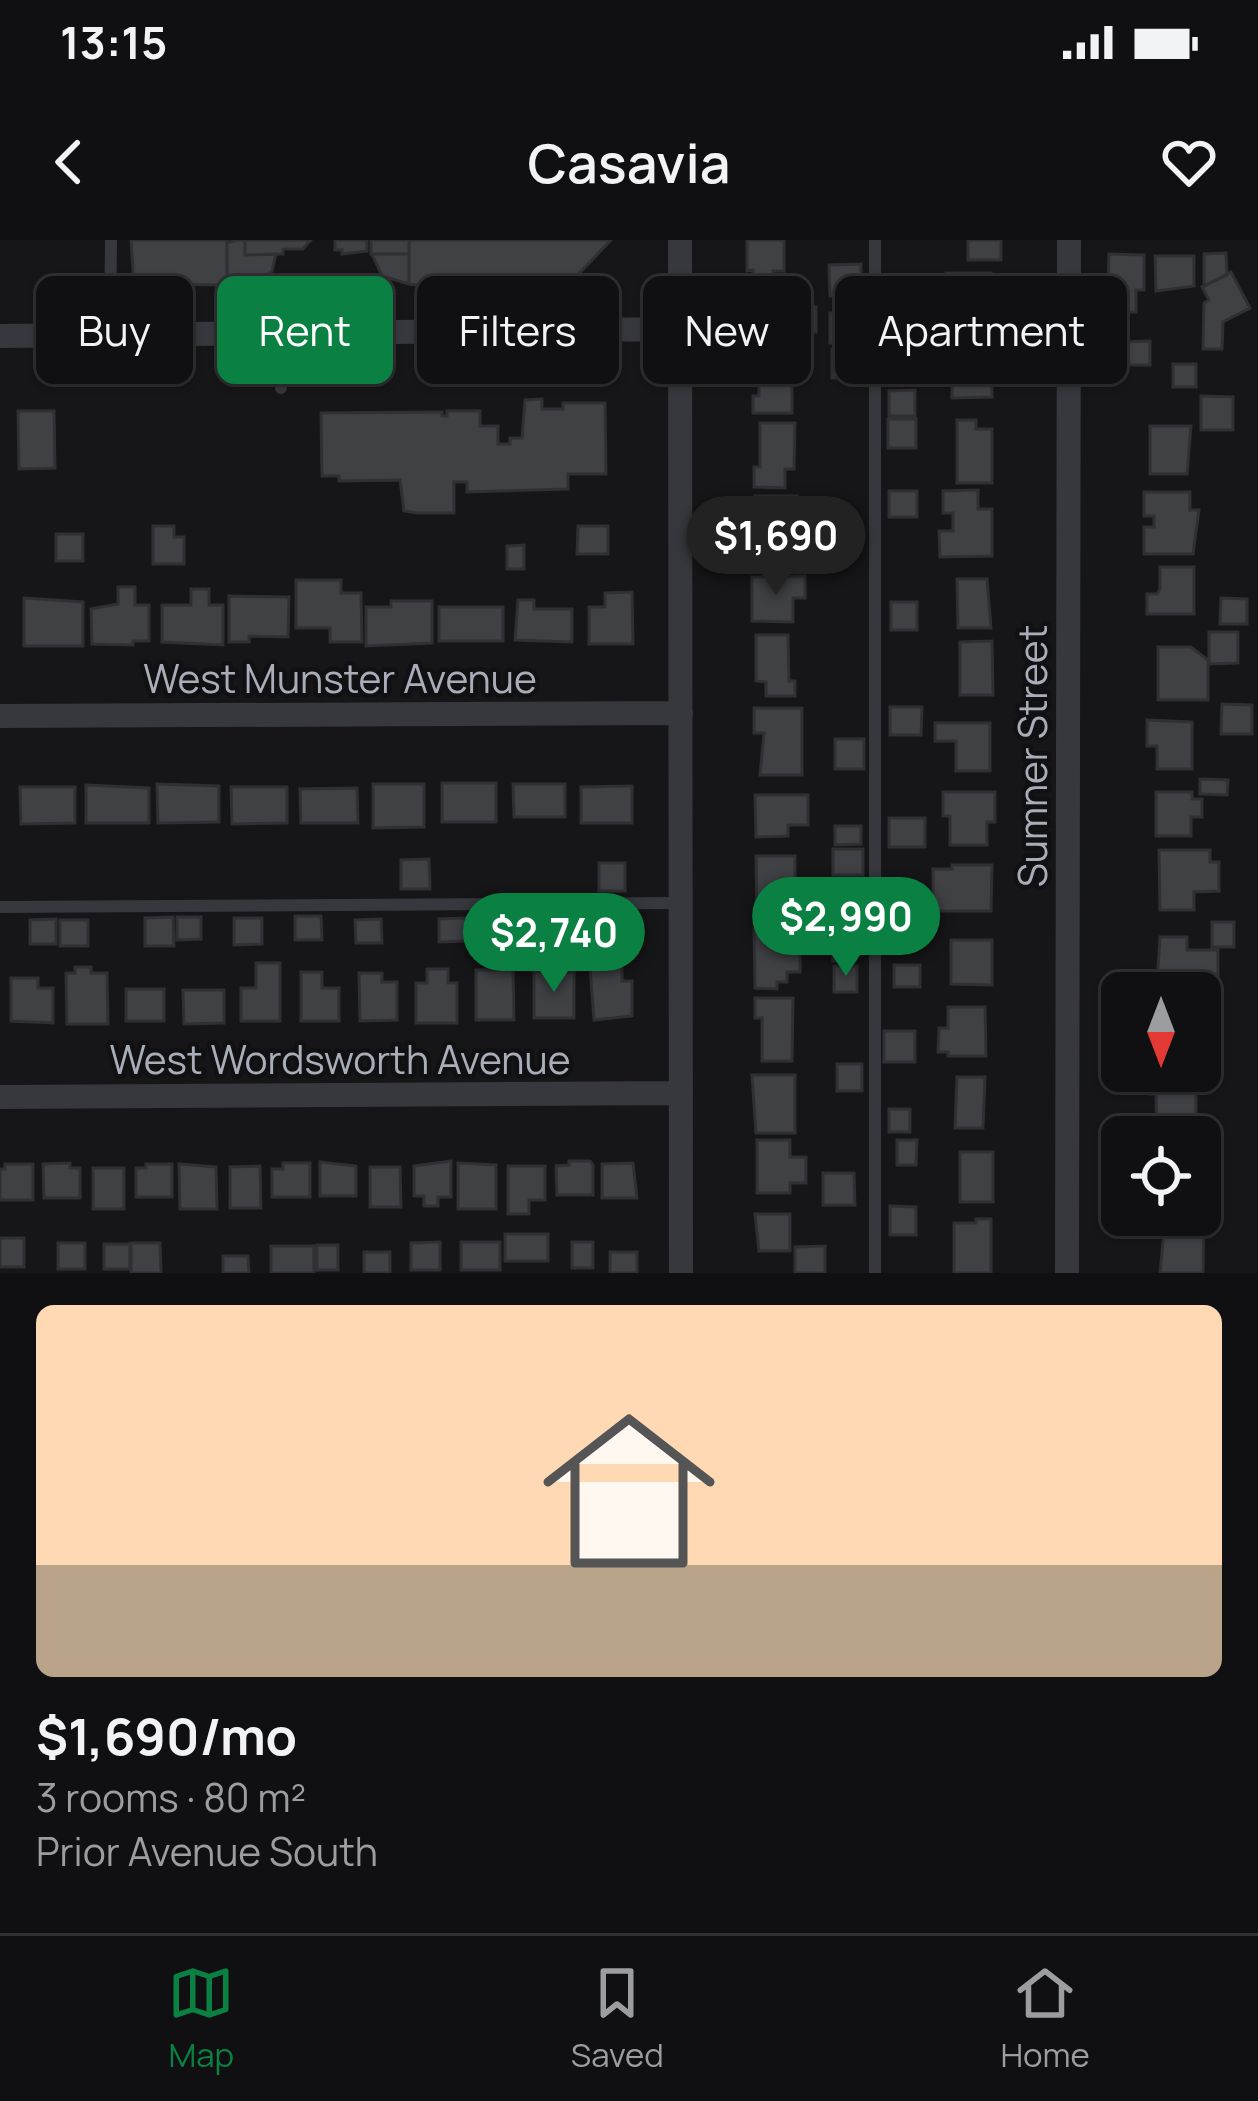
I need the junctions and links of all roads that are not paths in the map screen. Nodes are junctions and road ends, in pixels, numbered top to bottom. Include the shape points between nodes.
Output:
1 (111, 240) edge
2 (680, 240) edge
3 (875, 240) edge
4 (1069, 240) edge
5 (111, 276) edge
6 (680, 276) edge
7 (643, 329) edge
8 (393, 332) edge
9 (0, 336) edge
10 (36, 336) edge
11 (281, 384) edge
12 (679, 384) edge
13 (281, 388) dead end
14 (681, 713) junction
15 (0, 716) edge
16 (681, 903) junction
17 (0, 908) edge
18 (681, 1094) junction
19 (0, 1097) edge
20 (681, 1273) edge
21 (875, 1273) edge
22 (1067, 1273) edge

1 - 5 lane
2 - 6 street
3 - 21 lane
4 - 22 street, Sumner Street
7 - 8 street
9 - 10 street
11 - 13 lane
12 - 14 street
14 - 15 street, West Munster Avenue
14 - 16 street
16 - 17 lane
16 - 18 street
18 - 19 street, West Wordsworth Avenue
18 - 20 street

